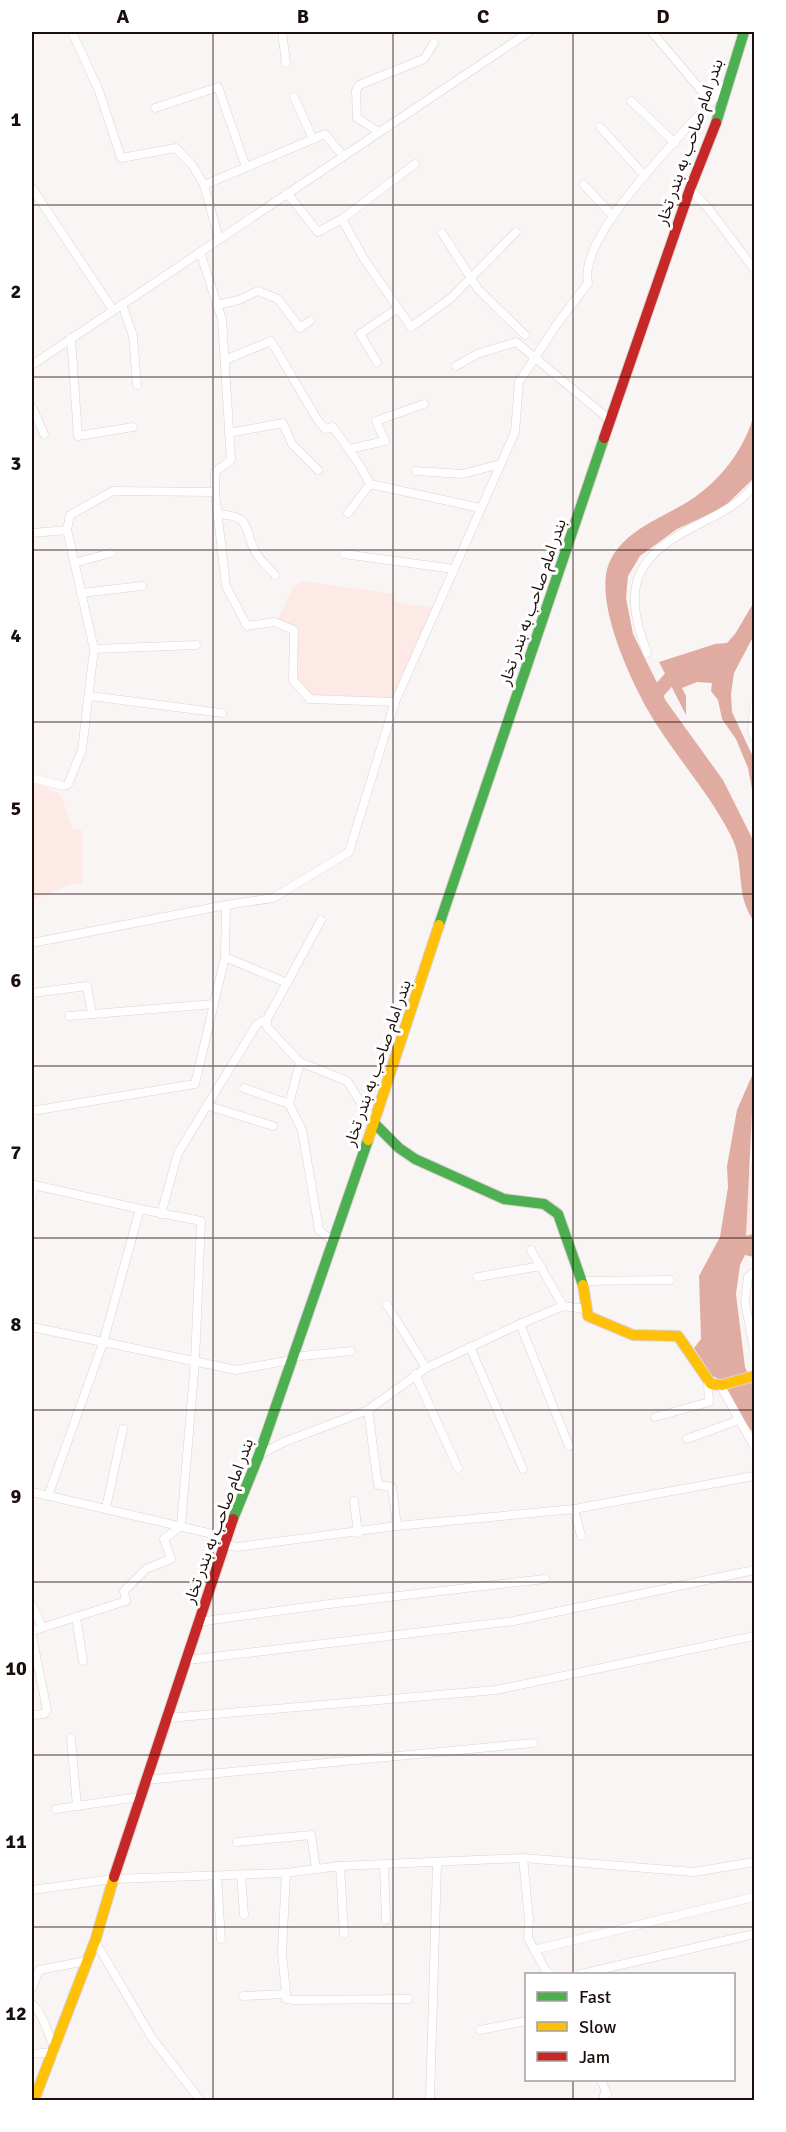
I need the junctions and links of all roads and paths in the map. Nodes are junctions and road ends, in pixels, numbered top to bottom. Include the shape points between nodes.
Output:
1 (72, 32) edge
2 (282, 32) edge
3 (529, 32) edge
4 (652, 32) edge
5 (744, 32) edge
6 (434, 43) dead end
7 (286, 63) dead end
8 (728, 81) junction
9 (294, 97) dead end
10 (631, 101) dead end
11 (711, 102) junction
12 (155, 108) dead end
13 (600, 126) dead end
14 (379, 132) junction
15 (313, 139) junction
16 (675, 143) junction
17 (343, 156) junction
18 (415, 164) dead end
19 (246, 167) junction
20 (645, 176) junction
21 (204, 185) junction
22 (585, 185) dead end
23 (32, 188) edge
24 (690, 189) junction
25 (287, 193) junction
26 (612, 215) junction
27 (342, 219) junction
28 (516, 232) dead end
29 (442, 233) dead end
30 (219, 239) junction
31 (200, 252) junction
32 (754, 268) edge
33 (471, 278) junction
34 (122, 304) junction
35 (218, 305) junction
36 (399, 308) junction
37 (113, 310) junction
38 (310, 321) dead end
39 (525, 335) dead end
40 (71, 338) junction
41 (225, 360) junction
42 (534, 360) junction
43 (377, 363) dead end
44 (32, 365) edge
45 (456, 366) dead end
46 (136, 385) dead end
47 (424, 404) dead end
48 (32, 407) edge
49 (611, 421) junction
50 (133, 428) dead end
51 (229, 433) junction
52 (44, 434) dead end
53 (349, 449) junction
54 (500, 464) junction
55 (318, 470) dead end
56 (416, 471) dead end
57 (370, 484) junction
58 (754, 485) edge
59 (215, 492) junction
60 (480, 508) junction
61 (348, 513) dead end
62 (217, 514) junction
63 (67, 530) junction
64 (32, 533) edge
65 (111, 553) dead end
66 (344, 554) dead end
67 (74, 563) junction
68 (453, 568) junction
69 (275, 575) dead end
70 (142, 586) dead end
71 (81, 593) junction
72 (196, 645) dead end
73 (94, 649) junction
74 (648, 653) dead end
75 (90, 696) junction
76 (395, 702) junction
77 (754, 707) edge
78 (222, 713) dead end
79 (754, 737) edge
80 (32, 778) edge
81 (226, 905) junction
82 (321, 920) dead end
83 (32, 943) edge
84 (225, 957) junction
85 (287, 983) junction
86 (32, 993) edge
87 (214, 1004) junction
88 (92, 1014) junction
89 (69, 1016) dead end
90 (267, 1019) junction
91 (300, 1062) junction
92 (244, 1088) dead end
93 (289, 1104) junction
94 (209, 1106) junction
95 (32, 1111) edge
96 (374, 1123) junction
97 (273, 1126) dead end
98 (33, 1185) edge
99 (32, 1197) edge
100 (140, 1209) junction
101 (161, 1214) junction
102 (334, 1242) junction
103 (531, 1250) dead end
104 (541, 1266) junction
105 (754, 1272) edge
106 (478, 1277) dead end
107 (670, 1280) dead end
108 (582, 1281) junction
109 (387, 1305) dead end
110 (563, 1306) junction
111 (585, 1309) junction
112 (520, 1324) junction
113 (32, 1327) edge
114 (103, 1343) junction
115 (470, 1347) junction
116 (754, 1349) edge
117 (351, 1351) dead end
118 (292, 1358) junction
119 (195, 1361) junction
120 (426, 1368) junction
121 (415, 1374) junction
122 (754, 1376) edge
123 (708, 1383) junction
124 (721, 1385) junction
125 (368, 1410) junction
126 (655, 1417) dead end
127 (739, 1419) junction
128 (123, 1429) dead end
129 (687, 1439) dead end
130 (569, 1446) dead end
131 (754, 1446) edge
132 (259, 1455) junction
133 (458, 1468) dead end
134 (523, 1469) dead end
135 (754, 1476) edge
136 (32, 1492) edge
137 (48, 1497) junction
138 (354, 1501) dead end
139 (106, 1508) junction
140 (574, 1509) junction
141 (181, 1526) junction
142 (397, 1526) junction
143 (358, 1533) junction
144 (581, 1536) dead end
145 (224, 1540) junction
146 (754, 1570) edge
147 (545, 1580) dead end
148 (32, 1605) edge
149 (76, 1617) junction
150 (198, 1622) junction
151 (42, 1627) junction
152 (32, 1631) edge
153 (32, 1636) edge
154 (754, 1636) edge
155 (188, 1660) junction
156 (83, 1661) dead end
157 (32, 1715) edge
158 (168, 1718) junction
159 (71, 1738) dead end
160 (533, 1743) dead end
161 (146, 1780) junction
162 (139, 1797) junction
163 (77, 1806) junction
164 (56, 1809) dead end
165 (237, 1842) dead end
166 (523, 1858) junction
167 (754, 1862) edge
168 (437, 1864) junction
169 (340, 1866) junction
170 (384, 1866) junction
171 (316, 1868) junction
172 (286, 1873) junction
173 (241, 1874) junction
174 (217, 1876) junction
175 (113, 1879) junction
176 (32, 1887) edge
177 (754, 1898) edge
178 (244, 1915) dead end
179 (386, 1920) dead end
180 (344, 1934) dead end
181 (754, 1934) edge
182 (220, 1939) dead end
183 (95, 1941) junction
184 (534, 1950) junction
185 (86, 1960) junction
186 (549, 1973) edge
187 (585, 1973) edge
188 (32, 1988) edge
189 (286, 1994) junction
190 (243, 1996) dead end
191 (408, 1999) dead end
192 (32, 2004) edge
193 (525, 2021) edge
194 (480, 2030) dead end
195 (54, 2050) junction
196 (32, 2054) edge
197 (603, 2081) edge
198 (34, 2100) edge
199 (200, 2100) edge
200 (430, 2100) edge
201 (604, 2100) edge

1 - 21 street via 99,91 120,158 176,148
2 - 7 street
3 - 14 street
4 - 11 street
5 - 8 main road, بندر امام صاحب به بندر تخار
6 - 14 street via 424,59 359,85 357,118
8 - 11 street
8 - 24 main road, بندر امام صاحب به بندر تخار
9 - 15 street
10 - 16 street
11 - 16 street
12 - 19 street via 218,87
13 - 20 street
14 - 17 street
15 - 17 street via 325,134
15 - 19 street
16 - 20 street
17 - 25 street
18 - 27 street
19 - 21 street
20 - 26 street
21 - 30 street
22 - 26 street
23 - 37 street
24 - 32 street
24 - 49 main road, بندر امام صاحب به بندر تخار
25 - 27 street via 318,232
25 - 30 street
26 - 42 street via 586,271 588,283
27 - 36 street via 364,259
28 - 33 street
29 - 33 street
30 - 31 street
31 - 34 street
31 - 35 street
33 - 36 street via 411,327
33 - 39 street
34 - 37 street
34 - 46 street via 133,336
35 - 38 street via 258,291 278,300 300,328
35 - 41 street
36 - 43 street via 360,334
37 - 40 street
40 - 44 street
40 - 50 street via 78,436
41 - 51 street
41 - 53 street via 271,341 324,429 333,427
42 - 45 street via 516,342 477,354
42 - 49 street
42 - 54 street via 519,382 515,432
47 - 53 street via 376,421 385,441
48 - 52 street
49 - 96 main road, بندر امام صاحب به بندر تخار
51 - 55 street via 283,423 292,444
51 - 59 street via 231,460 214,472
53 - 57 street
54 - 56 street via 463,474
54 - 60 street
57 - 60 street
57 - 61 street
58 - 74 street via 724,511 673,536 638,573 634,605
59 - 62 street
59 - 63 street via 113,491 70,515
60 - 68 street
62 - 69 street via 236,515 243,520 256,553
62 - 76 street via 226,586 245,624 274,622 294,630 293,680 310,699
63 - 64 street
63 - 67 street
65 - 67 street
66 - 68 street
67 - 71 street
68 - 76 street
70 - 71 street
71 - 73 street
72 - 73 street
73 - 75 street
75 - 78 street
75 - 80 street via 82,750 68,784
76 - 81 street via 349,852 273,898
77 - 79 street
81 - 83 street
81 - 84 street
82 - 85 street
84 - 85 street
84 - 87 street
85 - 90 street
86 - 88 street via 87,986
87 - 88 street
87 - 95 street via 195,1084
88 - 89 street
90 - 91 street via 267,1027
90 - 94 street via 257,1024
91 - 93 street
91 - 96 street via 347,1081
92 - 93 street
93 - 102 street via 302,1130 319,1230
94 - 97 street
94 - 101 street via 178,1153
96 - 102 main road, بندر امام صاحب به بندر تخار
96 - 108 main road via 415,1159 504,1199 550,1206 558,1214
98 - 99 street
98 - 100 street
100 - 101 street
100 - 114 street
101 - 119 street via 201,1221
102 - 118 main road, بندر امام صاحب به بندر تخار
103 - 104 street
104 - 106 street
104 - 110 street
105 - 116 street via 748,1277 745,1302
107 - 108 street
108 - 111 main road
109 - 120 street
110 - 111 street
110 - 112 street
111 - 123 main road via 588,1316 633,1335 678,1336
112 - 115 street
112 - 130 street
113 - 114 street
114 - 119 street
114 - 137 street
115 - 120 street
115 - 134 street
117 - 118 street
118 - 119 street via 237,1370
118 - 132 main road, بندر امام صاحب به بندر تخار
119 - 141 street
120 - 121 street
121 - 125 street
121 - 133 street
122 - 124 main road
123 - 124 main road
123 - 126 street via 709,1402
124 - 127 street
125 - 132 street
125 - 142 street via 378,1485 392,1487
127 - 129 street
127 - 131 street
128 - 139 street
132 - 145 main road, بندر امام صاحب به بندر تخار
135 - 140 street
136 - 137 street
137 - 139 street
138 - 143 street
139 - 141 street
140 - 142 street
140 - 144 street
141 - 145 street
141 - 149 street via 164,1539 171,1559 146,1569 124,1591 126,1601
142 - 143 street
143 - 145 street via 237,1547
145 - 150 main road, بندر امام صاحب به بندر تخار
146 - 155 street via 514,1621
147 - 150 street
148 - 151 street
149 - 151 street
149 - 156 street
150 - 155 main road, بندر امام صاحب به بندر تخار
151 - 152 street
153 - 157 street via 47,1710
154 - 158 street via 496,1690
155 - 158 main road, بندر امام صاحب به بندر تخار
158 - 161 main road, بندر امام صاحب به بندر تخار
159 - 163 street
160 - 161 street
161 - 162 main road, بندر امام صاحب به بندر تخار
162 - 163 street
162 - 175 main road, بندر امام صاحب به بندر تخار
163 - 164 street
165 - 171 street via 311,1835
166 - 167 street via 694,1872
166 - 168 street
166 - 184 street via 528,1938
168 - 170 street
168 - 200 street
169 - 170 street
169 - 171 street
169 - 180 street
170 - 179 street
171 - 172 street
172 - 173 street
172 - 189 street via 282,1952
173 - 174 street
173 - 178 street
174 - 175 street
174 - 182 street
175 - 176 street
175 - 183 main road, بندر امام صاحب به بندر تخار
177 - 184 street
181 - 187 street
183 - 185 main road, بندر امام صاحب به بندر تخار
183 - 199 street via 152,2038
184 - 186 street
185 - 188 street via 39,1970
185 - 195 main road, بندر امام صاحب به بندر تخار
189 - 190 street
189 - 191 street via 286,1999 294,2000
192 - 195 street via 39,2011
193 - 194 street
195 - 196 street
195 - 198 main road, بندر امام صاحب به بندر تخار
197 - 201 street via 607,2094

